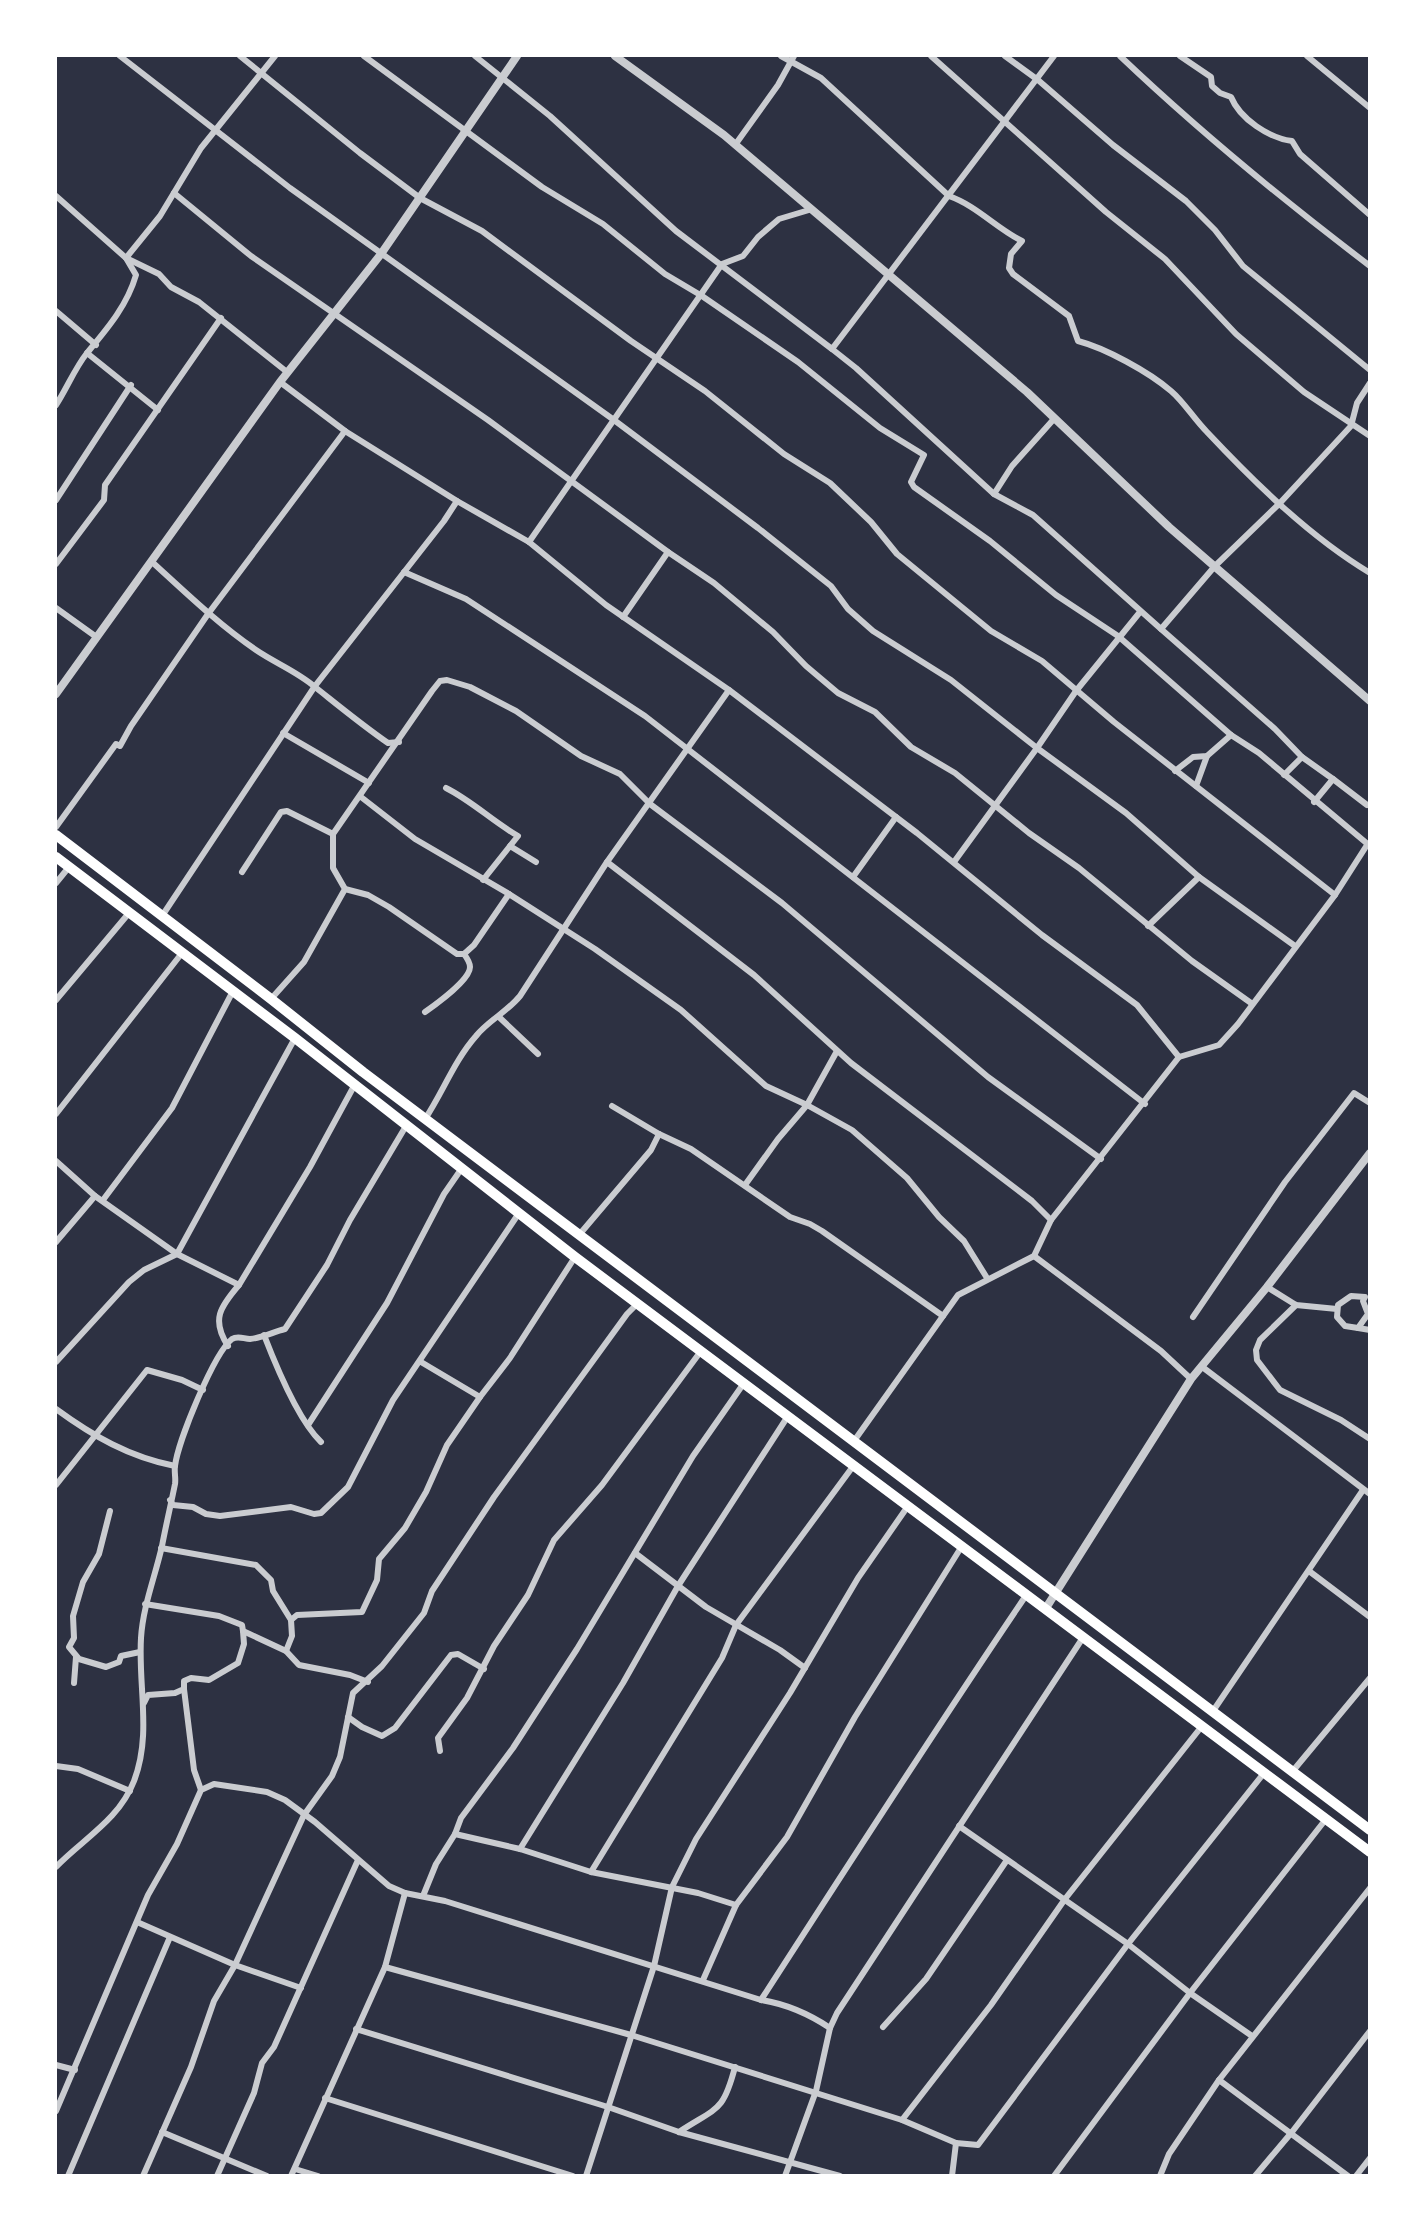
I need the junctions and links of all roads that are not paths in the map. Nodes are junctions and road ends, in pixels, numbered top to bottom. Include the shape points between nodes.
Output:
1 (120, 56) edge
2 (240, 56) edge
3 (275, 56) edge
4 (364, 56) edge
5 (475, 56) edge
6 (517, 56) edge
7 (615, 56) edge
8 (781, 56) edge
9 (794, 56) edge
10 (932, 56) edge
11 (1005, 56) edge
12 (1054, 56) edge
13 (1120, 56) edge
14 (1180, 56) edge
15 (1307, 56) edge
16 (789, 62) junction
17 (262, 73) junction
18 (502, 77) junction
19 (1038, 80) junction
20 (1370, 108) edge
21 (1004, 121) junction
22 (467, 130) junction
23 (216, 131) junction
24 (735, 145) junction
25 (174, 193) junction
26 (56, 196) edge
27 (949, 196) junction
28 (420, 198) junction
29 (809, 210) junction
30 (1370, 215) edge
31 (381, 254) junction
32 (126, 258) junction
33 (722, 264) junction
34 (1370, 266) edge
35 (889, 275) junction
36 (702, 296) junction
37 (56, 311) edge
38 (335, 312) junction
39 (221, 318) junction
40 (96, 345) junction
41 (832, 349) junction
42 (87, 353) junction
43 (657, 359) junction
44 (1370, 369) edge
45 (287, 372) junction
46 (280, 382) junction
47 (1370, 383) edge
48 (131, 385) junction
49 (56, 404) edge
50 (158, 410) junction
51 (614, 420) junction
52 (1053, 420) junction
53 (1351, 426) junction
54 (345, 431) junction
55 (1370, 436) edge
56 (572, 482) junction
57 (994, 494) junction
58 (56, 500) edge
59 (457, 501) junction
60 (1280, 503) junction
61 (529, 542) junction
62 (668, 552) junction
63 (151, 561) junction
64 (56, 564) edge
65 (1215, 566) junction
66 (404, 572) junction
67 (1370, 573) edge
68 (56, 608) edge
69 (1140, 612) junction
70 (208, 614) junction
71 (623, 617) junction
72 (1161, 629) junction
73 (95, 636) junction
74 (1118, 636) junction
75 (315, 686) junction
76 (729, 690) junction
77 (1076, 691) junction
78 (56, 694) edge
79 (1370, 701) edge
80 (283, 733) junction
81 (1231, 735) junction
82 (399, 742) junction
83 (1037, 748) junction
84 (688, 749) junction
85 (1207, 756) junction
86 (1302, 757) junction
87 (1175, 771) junction
88 (1284, 775) junction
89 (1333, 779) junction
90 (369, 783) junction
91 (1196, 786) junction
92 (446, 788) dead end
93 (361, 797) junction
94 (1314, 802) junction
95 (650, 804) junction
96 (994, 805) junction
97 (1367, 805) dead end
98 (896, 817) junction
99 (56, 827) edge
100 (333, 834) junction
101 (56, 835) edge
102 (510, 846) junction
103 (1368, 846) edge
104 (56, 857) edge
105 (536, 862) dead end
106 (607, 862) junction
107 (954, 862) junction
108 (69, 867) junction
109 (242, 872) dead end
110 (853, 877) junction
111 (1199, 877) junction
112 (483, 880) junction
113 (56, 883) edge
114 (345, 889) junction
115 (509, 894) junction
116 (1335, 895) junction
117 (129, 913) junction
118 (162, 916) junction
119 (1148, 926) junction
120 (565, 929) junction
121 (1295, 946) junction
122 (182, 953) junction
123 (464, 954) junction
124 (233, 992) junction
125 (56, 999) edge
126 (271, 999) junction
127 (1251, 1003) junction
128 (425, 1012) dead end
129 (499, 1017) junction
130 (295, 1038) junction
131 (837, 1051) junction
132 (538, 1054) dead end
133 (1179, 1057) junction
134 (354, 1086) junction
135 (1370, 1103) edge
136 (1144, 1104) junction
137 (807, 1105) junction
138 (612, 1106) dead end
139 (56, 1114) edge
140 (425, 1119) junction
141 (406, 1126) junction
142 (659, 1134) junction
143 (1370, 1153) edge
144 (1101, 1159) junction
145 (56, 1161) edge
146 (462, 1167) junction
147 (745, 1185) junction
148 (94, 1196) junction
149 (103, 1200) junction
150 (519, 1213) junction
151 (1051, 1220) junction
152 (579, 1235) junction
153 (56, 1242) edge
154 (177, 1254) junction
155 (1034, 1256) junction
156 (575, 1257) junction
157 (987, 1278) junction
158 (239, 1285) junction
159 (1267, 1287) junction
160 (1367, 1297) edge
161 (637, 1304) junction
162 (1296, 1305) junction
163 (1337, 1309) junction
164 (943, 1316) junction
165 (1193, 1317) dead end
166 (1358, 1328) junction
167 (1370, 1330) edge
168 (264, 1335) junction
169 (228, 1346) junction
170 (701, 1351) junction
171 (56, 1362) edge
172 (421, 1362) junction
173 (1201, 1366) junction
174 (1191, 1379) junction
175 (744, 1383) junction
176 (203, 1389) junction
177 (480, 1397) junction
178 (56, 1409) edge
179 (788, 1416) junction
180 (308, 1425) junction
181 (94, 1437) junction
182 (1370, 1439) edge
183 (321, 1442) dead end
184 (853, 1442) junction
185 (854, 1465) junction
186 (175, 1466) junction
187 (56, 1485) edge
188 (1363, 1490) junction
189 (1370, 1494) edge
190 (170, 1500) junction
191 (908, 1506) junction
192 (110, 1511) dead end
193 (962, 1545) junction
194 (161, 1548) junction
195 (635, 1553) junction
196 (1309, 1571) junction
197 (678, 1586) junction
198 (1054, 1593) junction
199 (1027, 1594) junction
200 (146, 1604) junction
201 (1046, 1608) junction
202 (1370, 1617) edge
203 (291, 1620) junction
204 (736, 1625) junction
205 (243, 1630) junction
206 (1084, 1636) junction
207 (286, 1651) junction
208 (140, 1652) junction
209 (76, 1657) junction
210 (805, 1668) junction
211 (484, 1669) junction
212 (1370, 1678) edge
213 (368, 1682) junction
214 (74, 1683) dead end
215 (184, 1689) junction
216 (144, 1704) junction
217 (1213, 1711) junction
218 (348, 1717) junction
219 (1202, 1726) junction
220 (440, 1751) dead end
221 (56, 1766) edge
222 (1292, 1772) junction
223 (1264, 1773) junction
224 (201, 1790) junction
225 (130, 1791) junction
226 (304, 1815) junction
227 (1326, 1819) junction
228 (959, 1826) junction
229 (1369, 1828) edge
230 (455, 1834) junction
231 (520, 1849) junction
232 (1370, 1852) edge
233 (358, 1860) junction
234 (1007, 1860) junction
235 (56, 1867) edge
236 (591, 1872) junction
237 (672, 1887) junction
238 (1370, 1888) edge
239 (405, 1893) junction
240 (423, 1896) junction
241 (1065, 1899) junction
242 (736, 1905) junction
243 (137, 1922) junction
244 (170, 1937) junction
245 (1128, 1944) junction
246 (235, 1965) junction
247 (654, 1966) junction
248 (385, 1967) junction
249 (703, 1980) junction
250 (302, 1988) junction
251 (1190, 1993) junction
252 (761, 2000) junction
253 (883, 2027) dead end
254 (830, 2028) junction
255 (356, 2029) junction
256 (1370, 2031) edge
257 (631, 2035) junction
258 (1252, 2036) junction
259 (56, 2065) edge
260 (735, 2067) junction
261 (75, 2070) junction
262 (1220, 2080) junction
263 (816, 2091) junction
264 (326, 2098) junction
265 (608, 2107) junction
266 (56, 2111) edge
267 (902, 2120) junction
268 (162, 2132) junction
269 (679, 2132) junction
270 (1292, 2132) junction
271 (956, 2143) junction
272 (224, 2157) junction
273 (1370, 2158) edge
274 (790, 2162) junction
275 (295, 2169) junction
276 (69, 2175) edge
277 (142, 2175) edge
278 (217, 2175) edge
279 (267, 2175) edge
280 (291, 2175) edge
281 (318, 2175) edge
282 (573, 2175) edge
283 (586, 2175) edge
284 (785, 2175) edge
285 (840, 2175) edge
286 (952, 2175) edge
287 (1054, 2175) edge
288 (1162, 2175) edge
289 (1255, 2175) edge
290 (1348, 2175) edge
291 (1356, 2175) edge

1 - 23 street
2 - 17 street
3 - 17 street
4 - 22 street
5 - 18 street
6 - 18 street
7 - 24 street
8 - 16 street
9 - 16 street
10 - 21 street
11 - 19 street
12 - 19 street
13 - 34 street via 1285,201
14 - 30 street via 1211,77 1212,86 1231,97 1235,107 1275,139 1292,141 1300,154
15 - 20 street
16 - 24 street via 778,86
16 - 27 street via 821,78
17 - 23 street
17 - 28 street
18 - 22 street
18 - 33 street via 676,231
19 - 21 street
19 - 44 street via 1186,201 1243,266
21 - 27 street
21 - 53 street via 1165,259 1236,334
22 - 28 street
22 - 36 street via 542,187 603,224 665,274
23 - 25 street
23 - 31 street
24 - 29 street
25 - 32 street
25 - 38 street via 251,256
26 - 32 street
27 - 35 street
27 - 60 street via 969,203 1022,241 1011,254 1009,268 1069,316 1078,341 1100,346 1170,390
28 - 31 street
28 - 43 street via 482,231
29 - 33 street via 778,219 743,256
29 - 35 street
31 - 38 street
31 - 51 street
32 - 39 street via 159,274 171,287
32 - 40 street via 136,275 130,296
33 - 36 street
33 - 41 street
35 - 41 street
35 - 52 street via 1027,392
36 - 43 street
36 - 74 street via 798,362 880,428 924,455 911,482 914,487 990,541 1056,595
37 - 40 street
38 - 45 street
38 - 56 street
39 - 45 street
39 - 50 street
40 - 42 street
41 - 57 street
42 - 48 street
42 - 49 street
43 - 51 street
43 - 77 street via 705,391 784,454 830,483 871,522 897,554 991,631 1042,661
45 - 46 street
46 - 54 street
46 - 63 street
47 - 53 street via 1357,403
48 - 50 street
48 - 58 street
50 - 64 street via 105,485 104,500
51 - 56 street
51 - 83 street via 805,564 873,631 951,680
52 - 57 street via 1012,466
52 - 65 street
53 - 55 street
53 - 60 street
54 - 59 street
54 - 70 street
56 - 61 street
56 - 62 street
57 - 69 street via 1033,515
59 - 61 street
59 - 66 street
60 - 65 street
60 - 67 street
61 - 71 street
62 - 71 street
62 - 96 street via 714,583 838,693 875,712 911,747 955,773
63 - 70 street
63 - 73 street
65 - 72 street
65 - 79 street
66 - 75 street
66 - 84 street via 466,599 596,682
68 - 73 street
69 - 72 street
69 - 74 street
70 - 75 street via 256,650
70 - 99 street via 131,726 127,738 120,746 116,744
71 - 76 street
72 - 86 street
73 - 78 street
74 - 77 street
74 - 81 street
75 - 80 street
75 - 82 street via 388,743
76 - 84 street
76 - 98 street
77 - 83 street
77 - 87 street
80 - 90 street
80 - 118 street
81 - 85 street
81 - 88 street
82 - 90 street
82 - 95 street via 432,691 440,681 447,680 470,687 516,711 581,756 620,774
83 - 96 street
83 - 111 street via 1126,813
84 - 95 street
84 - 110 street
85 - 87 street via 1193,757
85 - 91 street
86 - 88 street
86 - 89 street
87 - 91 street
88 - 94 street
89 - 94 street
89 - 97 street
90 - 93 street
91 - 116 street
92 - 102 street via 472,801 489,819 518,836
93 - 100 street
93 - 112 street via 415,839
94 - 103 street
95 - 106 street
95 - 144 street via 782,903 988,1077
96 - 107 street
96 - 119 street
98 - 107 street
98 - 110 street
100 - 109 street via 287,811 281,812
100 - 114 street via 333,868
101 - 118 highway
102 - 105 street
102 - 112 street
103 - 116 street
104 - 108 highway
106 - 120 street
106 - 131 street via 754,975
107 - 133 street via 1042,935 1137,1005
108 - 113 street
108 - 117 highway
110 - 136 street
111 - 119 street
111 - 121 street
112 - 115 street
114 - 123 street via 389,907 454,952
114 - 126 street via 304,962
115 - 120 street
115 - 123 street
116 - 121 street
117 - 122 highway
117 - 125 street
118 - 126 highway
119 - 127 street
120 - 129 street via 520,996
120 - 137 street via 681,1010 766,1086
121 - 127 street
122 - 124 highway
122 - 139 street
123 - 128 street via 470,964 468,974
124 - 130 highway
124 - 149 street via 172,1108
126 - 140 highway
127 - 133 street via 1219,1045
129 - 132 street
129 - 140 street via 475,1037
130 - 134 highway
130 - 154 street
131 - 137 street
131 - 151 street via 1032,1201
133 - 136 street
134 - 141 highway
134 - 158 street
135 - 165 street via 1354,1093 1285,1182
136 - 144 street
137 - 147 street
137 - 157 street via 852,1130 907,1178 964,1241
138 - 142 street
140 - 152 highway
141 - 146 highway
141 - 168 street via 327,1265 285,1329
142 - 147 street via 691,1149
142 - 152 street via 651,1150
143 - 159 street
144 - 151 street
145 - 148 street
146 - 150 highway
146 - 180 street via 387,1304
147 - 164 street via 761,1200 822,1231
148 - 149 street
148 - 153 street
149 - 154 street
150 - 156 highway
150 - 172 street
151 - 155 street
152 - 184 highway
154 - 158 street
154 - 171 street via 129,1282
155 - 157 street
155 - 174 street via 1161,1351
156 - 161 highway
156 - 177 street
157 - 164 street via 958,1295
158 - 169 street via 226,1299 218,1322 218,1330
159 - 162 street
159 - 173 street
160 - 163 street via 1346,1298
160 - 166 street via 1363,1301 1368,1314
161 - 170 highway
161 - 213 street via 494,1497 432,1591 424,1613
162 - 163 street
162 - 182 street via 1260,1340 1257,1360 1280,1390
163 - 166 street via 1341,1323
164 - 184 street
166 - 167 street
168 - 169 street via 248,1339 238,1336
168 - 180 street via 276,1368
169 - 176 street via 214,1362
170 - 175 highway
170 - 211 street via 602,1485 554,1540 528,1595 494,1646
172 - 177 street
172 - 190 street via 393,1400 348,1487 321,1513 291,1507 220,1516 173,1505
173 - 174 street
173 - 188 street
174 - 198 street
175 - 179 highway
175 - 195 street via 693,1456
176 - 181 street via 147,1370
176 - 186 street
177 - 203 street via 447,1445 405,1528 379,1559 377,1580 362,1612 319,1612 297,1615
178 - 181 street
179 - 185 highway
179 - 197 street
180 - 183 street via 308,1430
181 - 186 street via 144,1460
181 - 187 street
184 - 198 highway
185 - 191 highway
185 - 204 street
186 - 190 street
188 - 189 street
188 - 196 street
190 - 194 street
191 - 193 highway
191 - 210 street via 858,1578
192 - 209 street via 99,1554 83,1582 74,1616 74,1638 69,1647
193 - 199 highway
193 - 242 street via 855,1717 787,1837
194 - 200 street
194 - 203 street via 256,1565 271,1580 273,1591
195 - 197 street
195 - 230 street via 513,1748 461,1818
196 - 202 street
196 - 217 street
197 - 204 street
197 - 231 street
198 - 201 street
198 - 217 highway
199 - 201 highway
199 - 252 street via 912,1763
200 - 205 street via 219,1616 242,1625
200 - 208 street
201 - 206 highway
203 - 207 street via 292,1636
204 - 210 street
204 - 236 street via 711,1677
205 - 207 street
205 - 215 street via 244,1644 238,1663 210,1680 184,1681
206 - 219 highway
206 - 228 street
207 - 213 street via 299,1665
208 - 209 street via 122,1656 111,1667
208 - 216 street
209 - 214 street
210 - 237 street via 696,1839
211 - 218 street via 458,1654 451,1655 394,1728 382,1736
211 - 220 street via 438,1738
212 - 222 street
213 - 218 street via 353,1693
215 - 216 street via 148,1695
215 - 224 street via 194,1770
216 - 225 street via 144,1746
217 - 222 highway
218 - 226 street via 332,1776
219 - 223 highway
219 - 241 street
221 - 225 street via 78,1769
222 - 229 highway
223 - 227 highway
223 - 245 street
224 - 226 street via 214,1784 267,1792
224 - 243 street
225 - 235 street via 109,1820
226 - 233 street
226 - 246 street
227 - 232 highway
227 - 251 street
228 - 234 street
228 - 254 street
230 - 231 street
230 - 240 street via 436,1864
231 - 236 street
233 - 239 street
233 - 250 street
234 - 241 street
234 - 253 street via 926,1979
236 - 237 street
237 - 242 street
237 - 247 street
238 - 258 street
239 - 240 street
239 - 248 street
240 - 247 street
241 - 245 street
241 - 267 street via 991,2005
242 - 249 street
243 - 244 street
243 - 261 street
244 - 246 street
244 - 276 street
245 - 251 street
245 - 271 street via 978,2145
246 - 250 street
246 - 268 street via 214,2001
247 - 249 street
247 - 257 street
248 - 255 street
248 - 257 street
249 - 252 street
250 - 272 street via 262,2063 254,2093
251 - 258 street
251 - 287 street
252 - 254 street via 799,2011
254 - 263 street
255 - 264 street
255 - 265 street
256 - 270 street
257 - 260 street
257 - 265 street
258 - 262 street
259 - 261 street
260 - 263 street
260 - 269 street via 725,2101
261 - 266 street
262 - 270 street
262 - 288 street via 1170,2154
263 - 267 street
263 - 274 street
264 - 275 street
264 - 282 street
265 - 269 street
265 - 283 street
267 - 271 street
268 - 272 street
268 - 277 street
269 - 274 street
270 - 289 street
270 - 290 street
271 - 286 street
272 - 278 street
272 - 279 street
273 - 291 street
274 - 284 street
274 - 285 street
275 - 280 street
275 - 281 street

